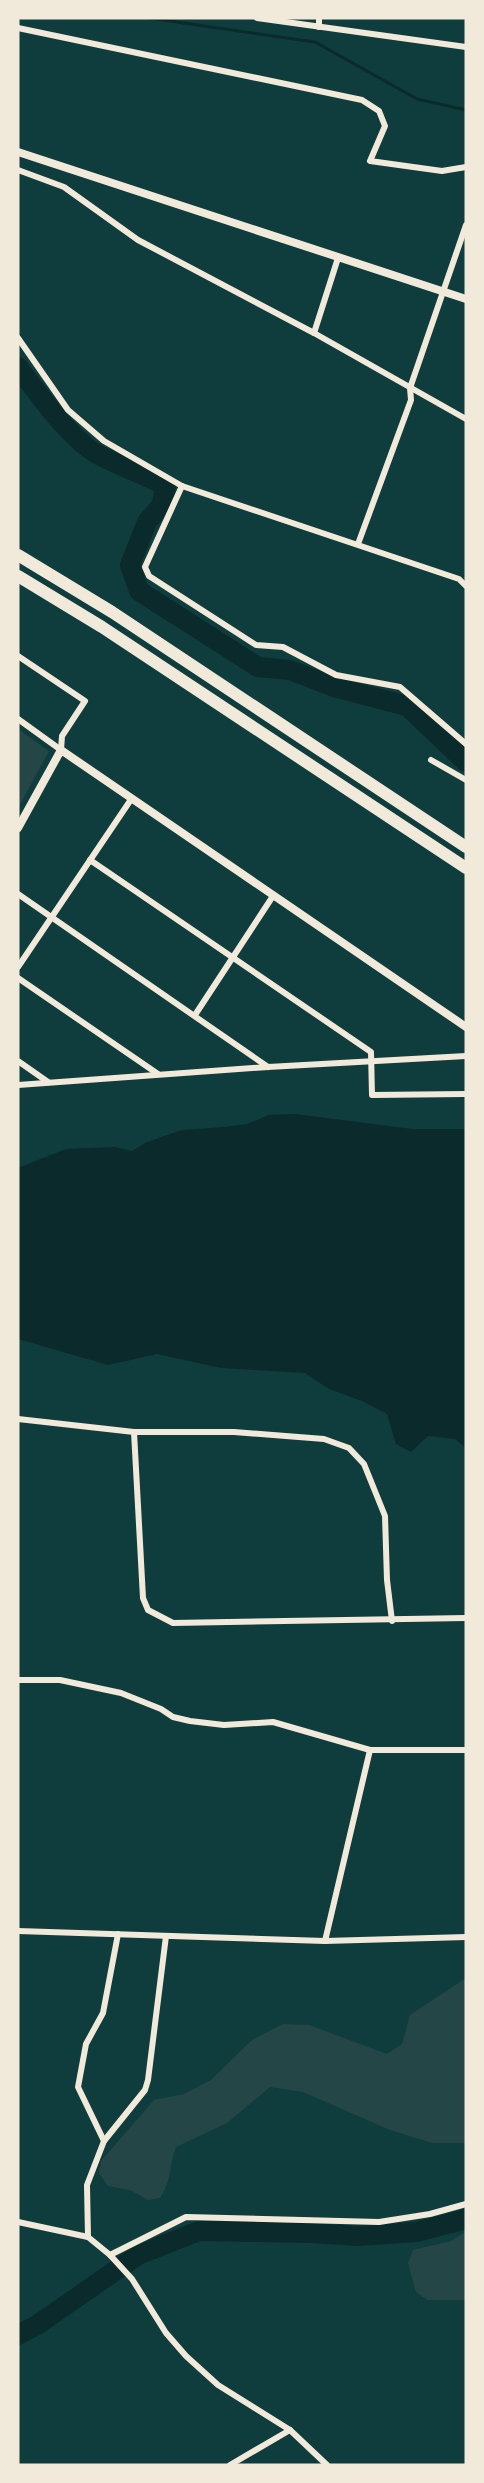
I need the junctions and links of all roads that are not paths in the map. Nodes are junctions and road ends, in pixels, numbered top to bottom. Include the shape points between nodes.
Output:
1 (257, 18) edge
2 (318, 18) edge
3 (319, 27) junction
4 (18, 28) edge
5 (466, 47) edge
6 (18, 152) edge
7 (466, 167) edge
8 (18, 170) edge
9 (466, 225) edge
10 (338, 258) junction
11 (444, 292) junction
12 (466, 299) edge
13 (314, 333) junction
14 (18, 338) edge
15 (410, 388) junction
16 (466, 419) edge
17 (182, 486) junction
18 (358, 544) junction
19 (18, 555) edge
20 (18, 576) edge
21 (466, 586) edge
22 (18, 656) edge
23 (18, 719) edge
24 (466, 744) edge
25 (61, 750) junction
26 (431, 760) dead end
27 (466, 780) edge
28 (132, 798) junction
29 (18, 828) edge
30 (466, 847) edge
31 (90, 860) junction
32 (466, 868) edge
33 (18, 894) edge
34 (273, 896) junction
35 (52, 916) junction
36 (233, 958) junction
37 (18, 967) edge
38 (18, 978) edge
39 (195, 1015) junction
40 (466, 1027) edge
41 (466, 1056) edge
42 (18, 1061) edge
43 (370, 1061) junction
44 (268, 1067) junction
45 (158, 1075) junction
46 (48, 1082) junction
47 (18, 1085) edge
48 (466, 1094) edge
49 (18, 1419) edge
50 (134, 1432) junction
51 (466, 1618) edge
52 (392, 1621) junction
53 (18, 1680) edge
54 (370, 1750) junction
55 (466, 1750) edge
56 (18, 1931) edge
57 (118, 1934) junction
58 (166, 1935) junction
59 (466, 1937) edge
60 (325, 1941) junction
61 (104, 2141) junction
62 (466, 2204) edge
63 (18, 2222) edge
64 (88, 2237) junction
65 (111, 2254) junction
66 (290, 2430) junction
67 (231, 2465) edge
68 (327, 2465) edge

1 - 3 street
2 - 3 street
3 - 5 street
4 - 7 street via 362,100 379,111 385,126 370,161 442,171
6 - 10 street
8 - 13 street via 64,187 138,240
9 - 11 street
10 - 11 street
10 - 13 street
11 - 12 street
11 - 15 street
13 - 15 street
14 - 17 street via 68,410 104,441
15 - 16 street
15 - 18 street via 411,400
17 - 18 street
17 - 24 street via 146,567 149,576 256,645 283,647 336,675 400,687
18 - 21 street via 459,579
19 - 30 highway via 122,618
20 - 32 highway via 102,627
22 - 25 street via 85,701 62,736
23 - 25 street
25 - 28 street
25 - 29 street
26 - 27 street
28 - 31 street
28 - 34 street
31 - 35 street
31 - 36 street
33 - 35 street
34 - 36 street
34 - 40 street
35 - 37 street
35 - 39 street
36 - 39 street
36 - 43 street via 371,1052
38 - 45 street
39 - 44 street
41 - 43 street
42 - 46 street
43 - 44 street
43 - 48 street via 372,1095
44 - 45 street
45 - 46 street
46 - 47 street
49 - 50 street
50 - 52 street via 234,1432 324,1439 349,1448 364,1464 385,1516
50 - 52 street via 143,1598 148,1610 174,1623
51 - 52 street
53 - 54 street via 60,1680 121,1693 172,1717 190,1721 224,1725 273,1722
54 - 55 street
54 - 60 street
56 - 57 street
57 - 58 street
57 - 61 street via 103,2013 86,2044 78,2087
58 - 60 street
58 - 61 street via 145,2090
59 - 60 street
61 - 64 street via 87,2185
62 - 65 street via 379,2222 186,2217
63 - 64 street
64 - 65 street
65 - 66 street via 186,2356 218,2385
66 - 67 street
66 - 68 street

